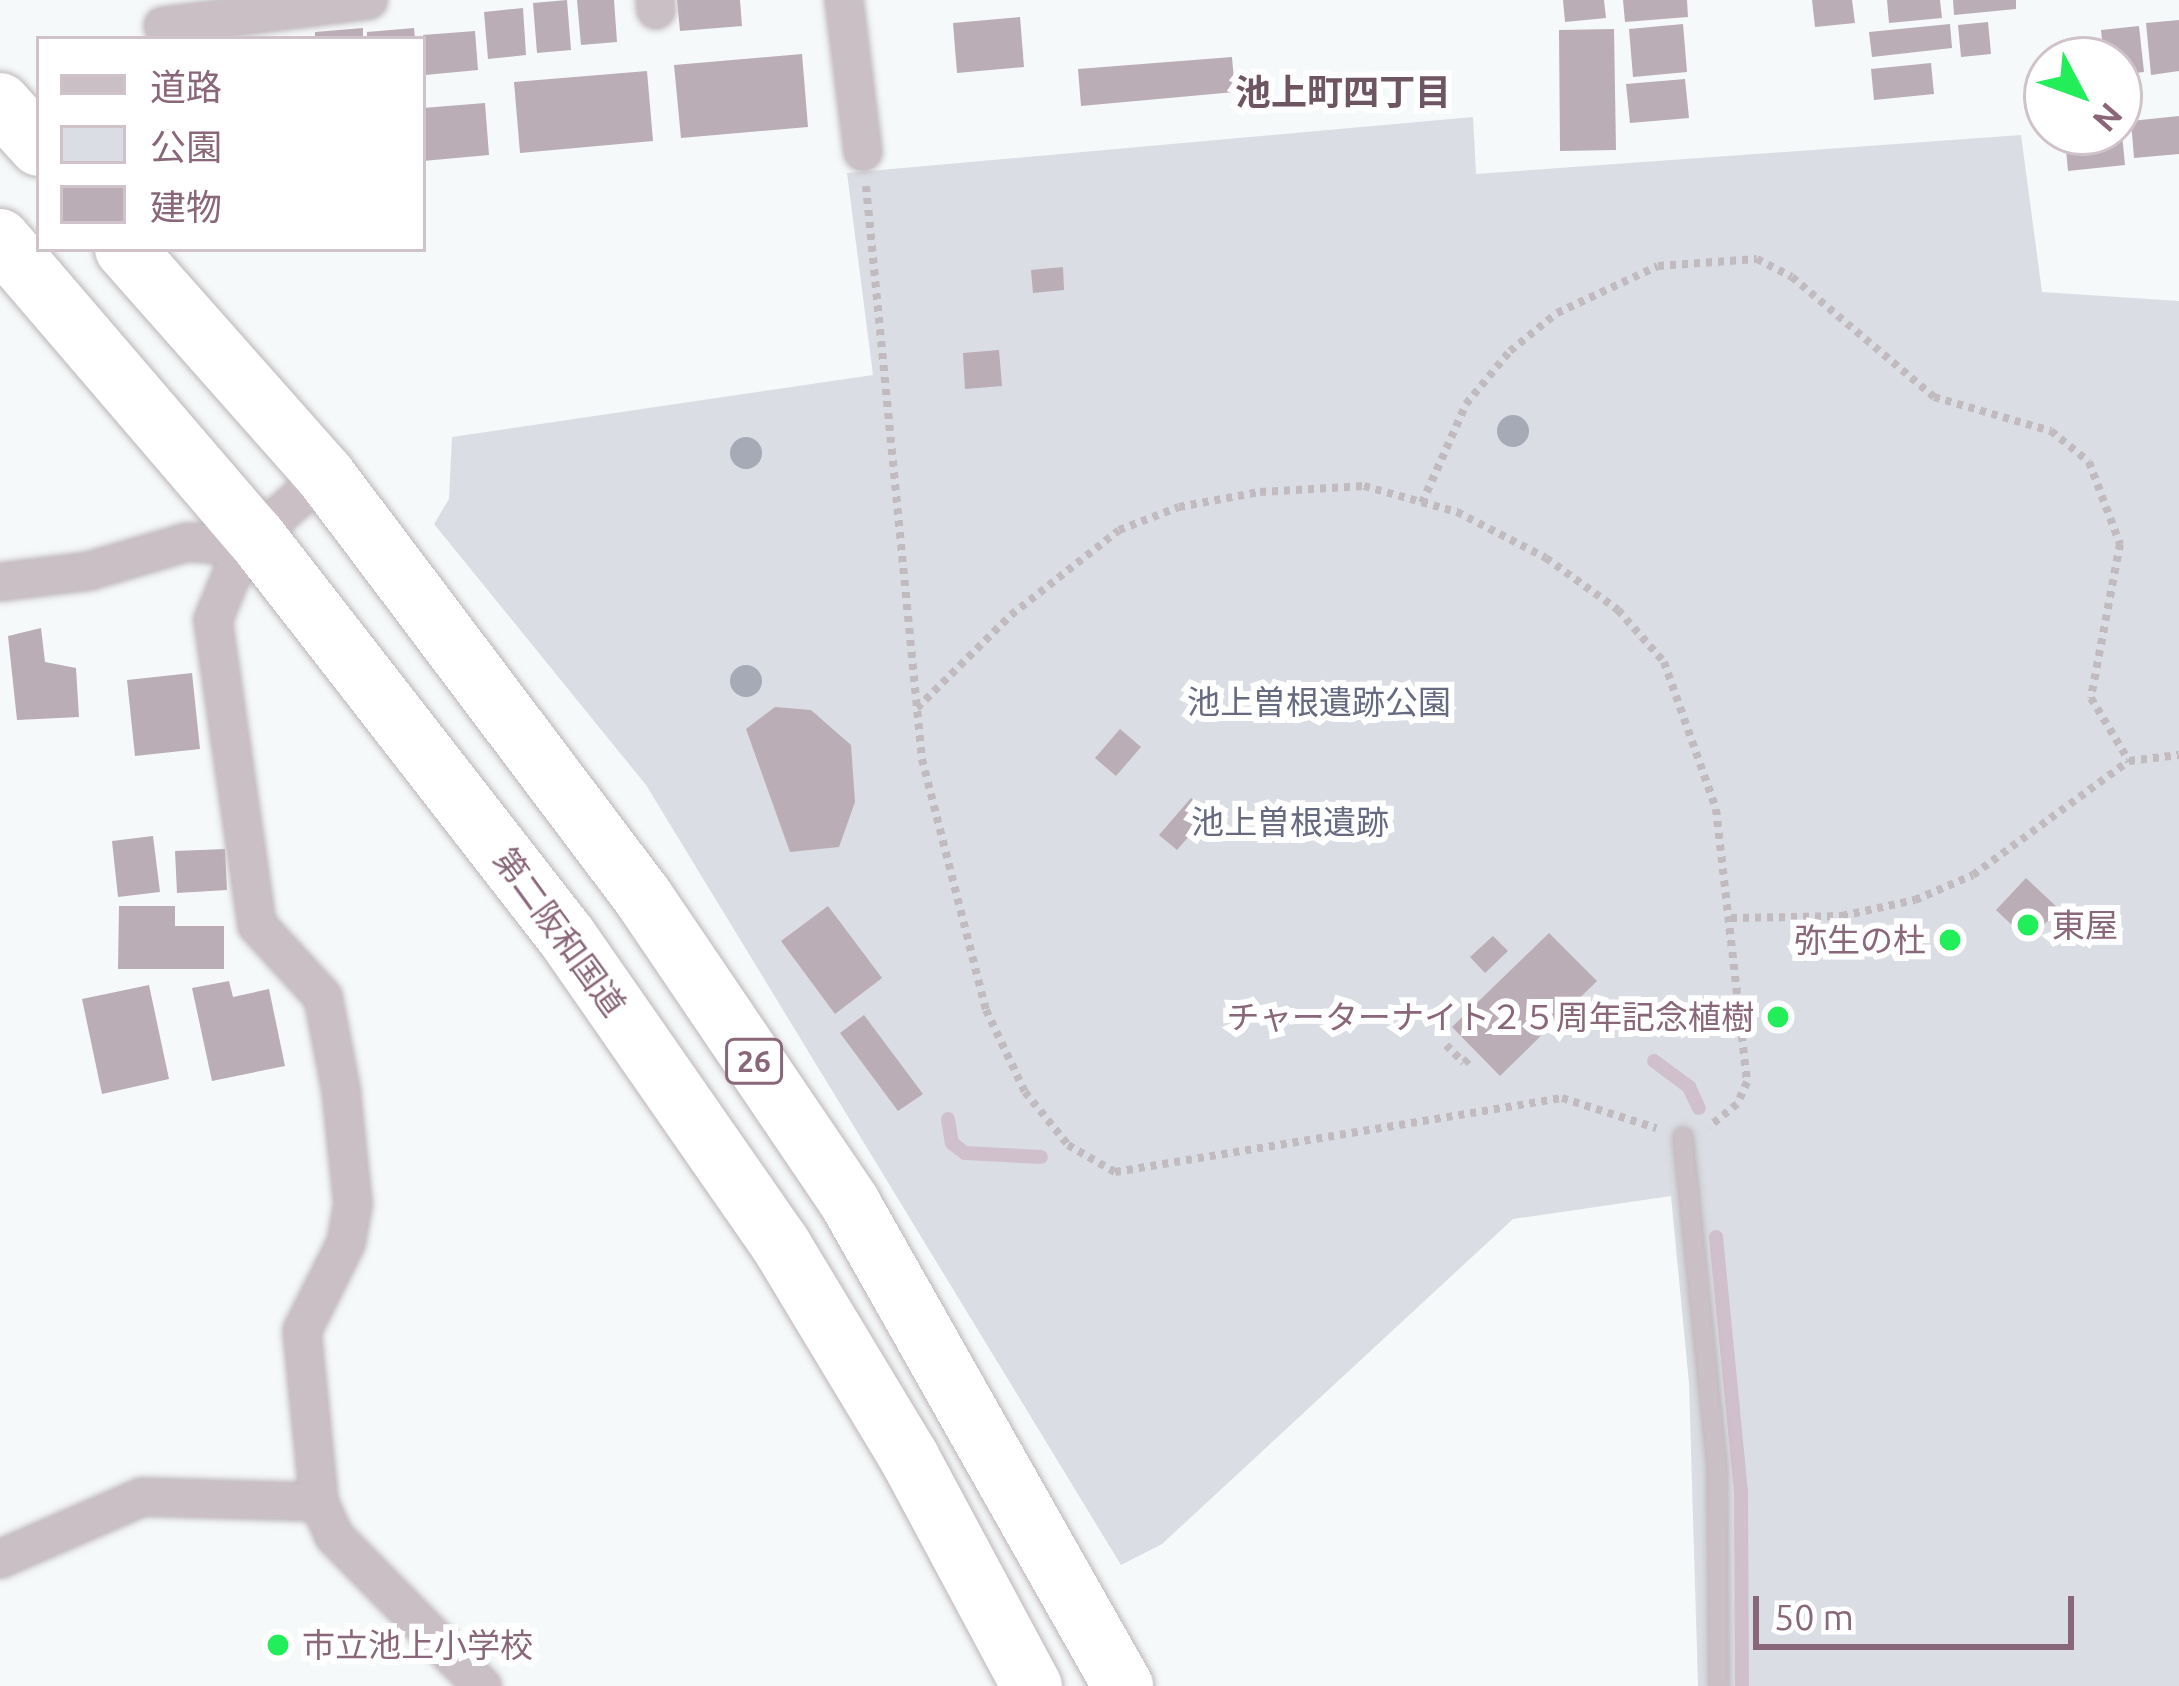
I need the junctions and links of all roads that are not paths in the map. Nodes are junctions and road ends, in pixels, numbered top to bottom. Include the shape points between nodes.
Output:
1 (368, 0) edge
2 (844, 0) edge
3 (162, 22) edge
4 (0, 103) edge
5 (36, 143) edge
6 (863, 152) road end
7 (0, 239) edge
8 (146, 253) edge
9 (325, 475) junction
10 (249, 542) junction
11 (0, 582) edge
12 (1683, 1137) road end
13 (320, 1502) junction
14 (0, 1559) edge
15 (482, 1686) edge
16 (1032, 1686) edge
17 (1124, 1686) edge
18 (1719, 1686) edge

1 - 3 street
2 - 6 street
4 - 5 highway
7 - 10 highway, 第二阪和国道 / 26
8 - 9 highway, 26
9 - 10 street
9 - 17 highway, 26 via 643,897 850,1203
10 - 11 street via 188,542 89,571
10 - 13 street via 213,620 244,873 257,925 322,997 353,1204 346,1243 302,1331
10 - 16 highway, 第二阪和国道 / 26 via 567,937 781,1245 909,1457
12 - 18 lane via 1717,1468
13 - 14 street via 142,1497
13 - 15 street via 334,1536

